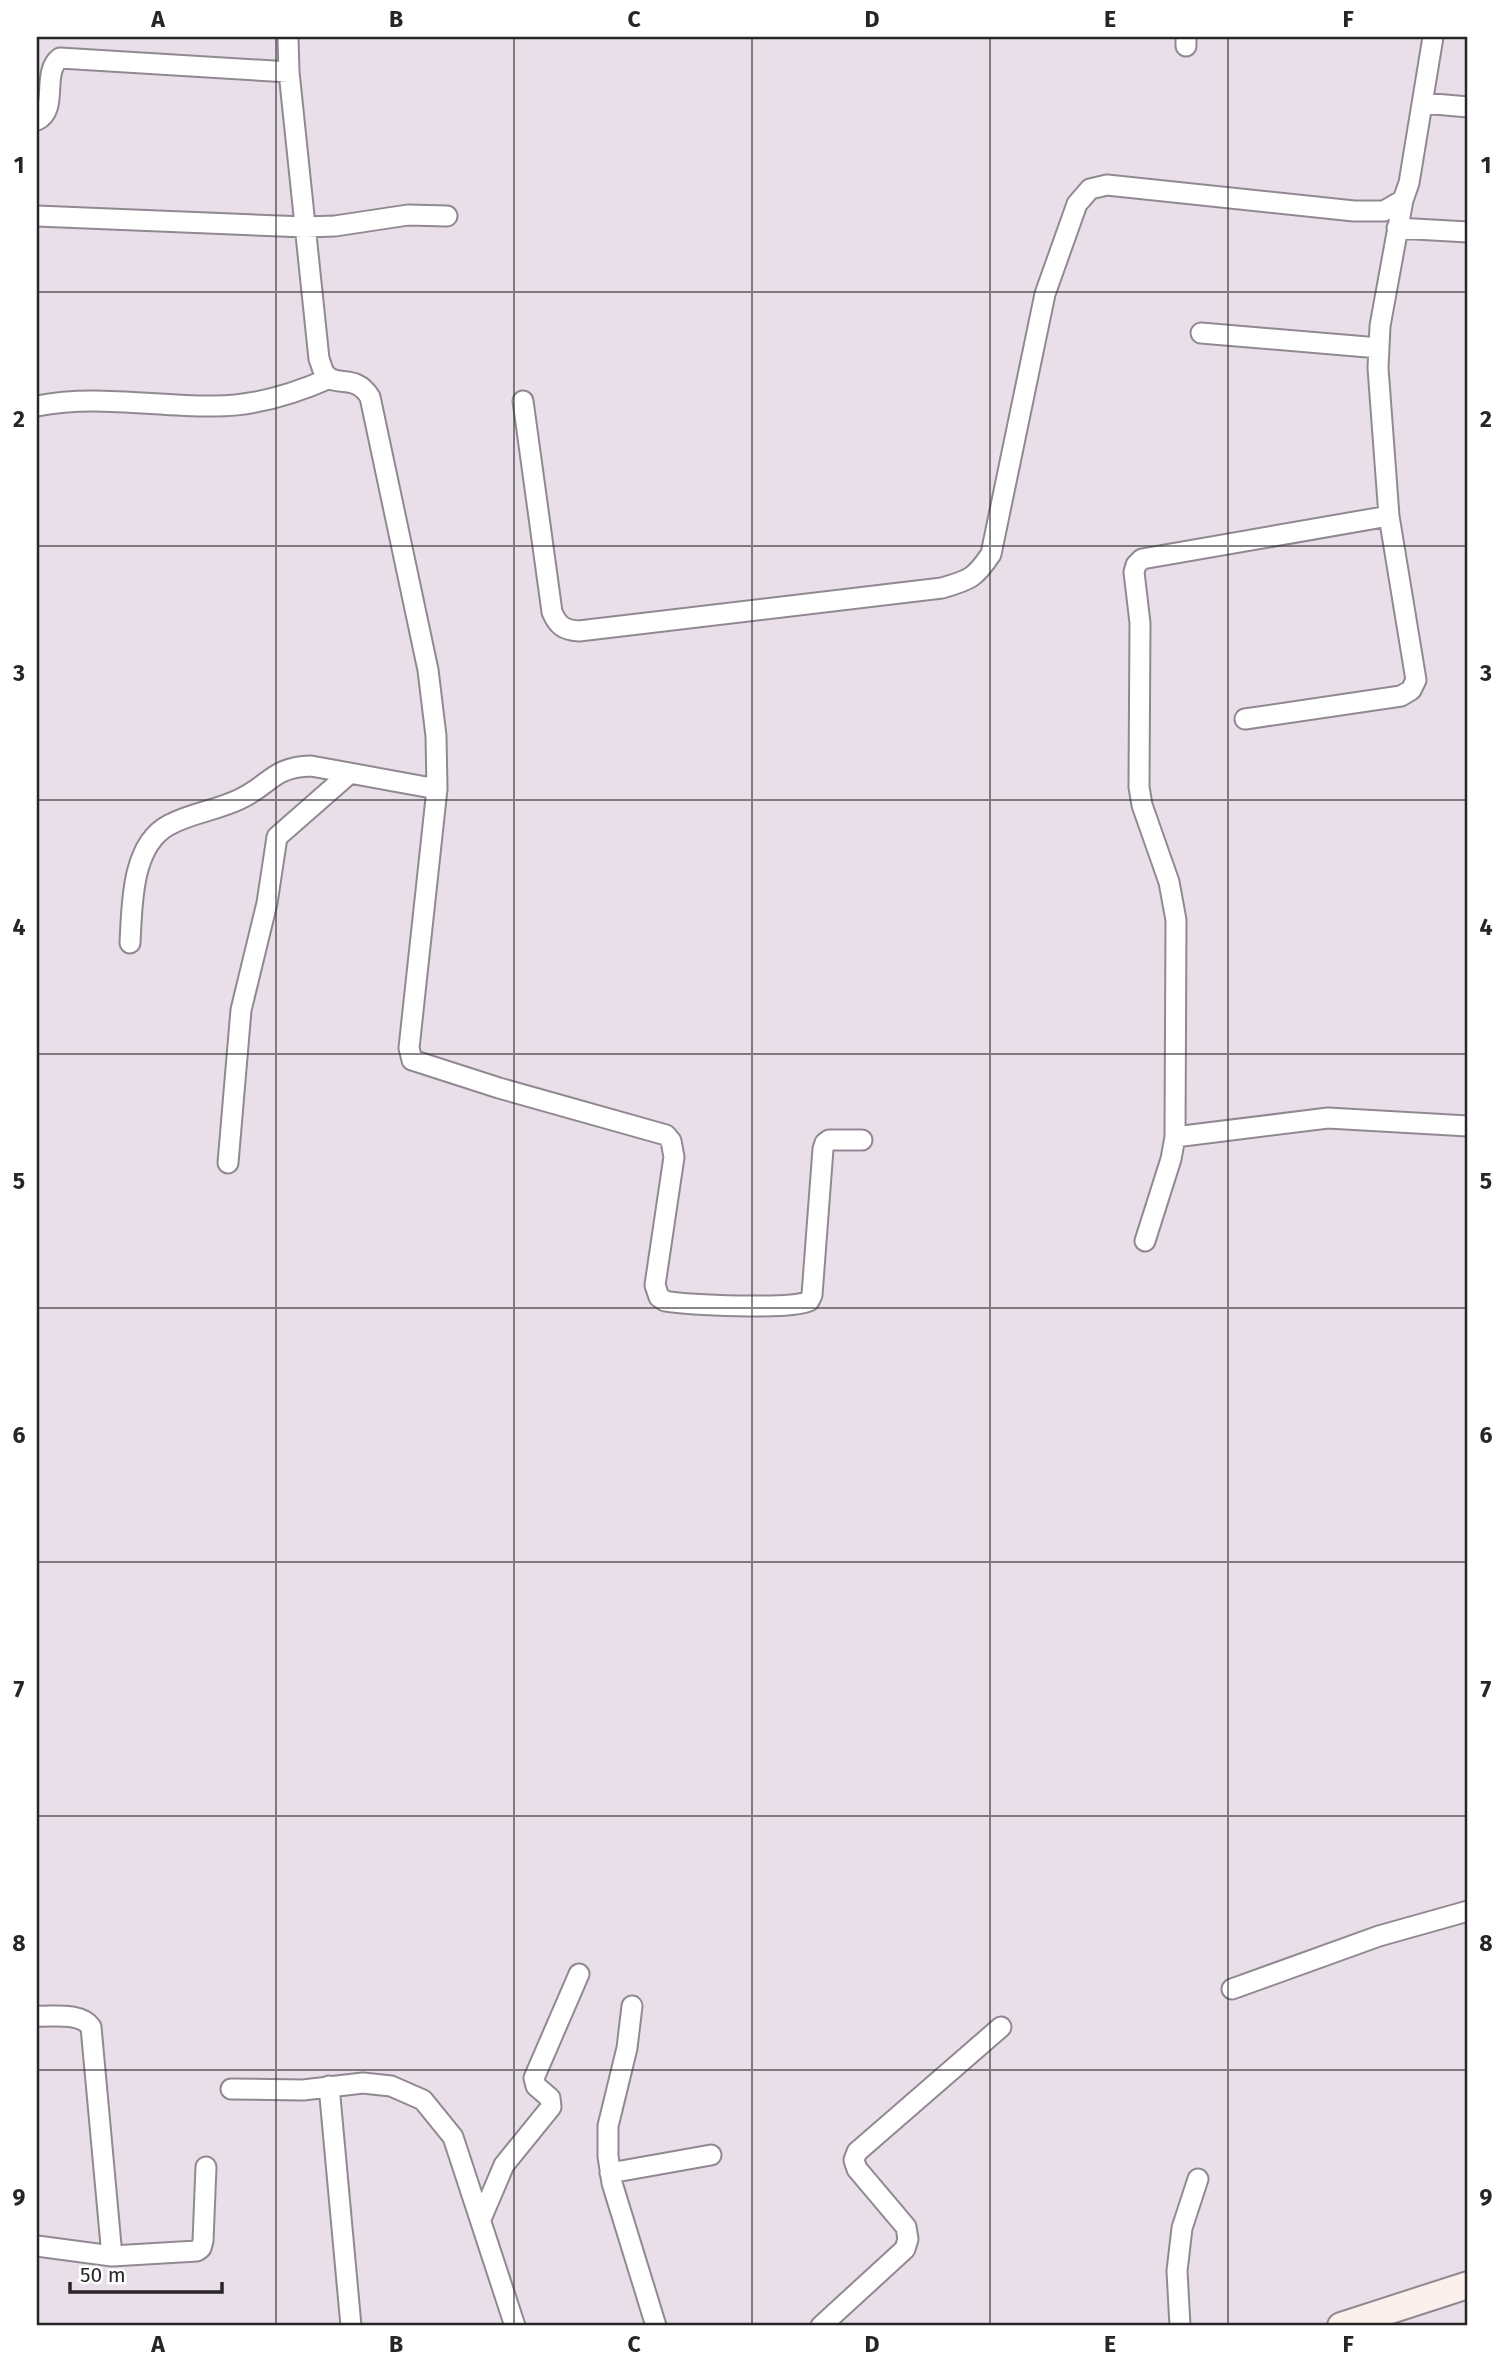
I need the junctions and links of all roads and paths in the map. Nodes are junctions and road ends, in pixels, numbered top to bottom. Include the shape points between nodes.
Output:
1 (288, 37) edge
2 (1433, 37) edge
3 (289, 72) junction
4 (1423, 103) junction
5 (1468, 107) edge
6 (37, 120) edge
7 (1403, 200) junction
8 (37, 216) edge
9 (447, 216) dead end
10 (305, 227) junction
11 (1397, 228) junction
12 (1468, 232) edge
13 (1201, 333) dead end
14 (1378, 348) junction
15 (330, 378) junction
16 (523, 401) dead end
17 (37, 406) edge
18 (1389, 516) junction
19 (1245, 719) dead end
20 (350, 773) junction
21 (437, 789) junction
22 (130, 943) dead end
23 (1468, 1126) edge
24 (1175, 1137) junction
25 (862, 1140) dead end
26 (228, 1163) dead end
27 (1144, 1241) dead end
28 (1468, 1911) edge
29 (579, 1974) dead end
30 (1232, 1989) dead end
31 (632, 2006) dead end
32 (37, 2016) edge
33 (1001, 2027) dead end
34 (329, 2086) junction
35 (231, 2089) dead end
36 (711, 2155) dead end
37 (206, 2167) dead end
38 (610, 2173) junction
39 (1198, 2179) dead end
40 (481, 2219) junction
41 (37, 2246) edge
42 (112, 2256) junction
43 (1468, 2286) edge
44 (351, 2326) edge
45 (515, 2326) edge
46 (656, 2326) edge
47 (821, 2326) edge
48 (1180, 2326) edge
49 (1341, 2326) edge

1 - 3 street
2 - 4 street
3 - 6 street via 60,58 52,67 47,110
3 - 10 street
4 - 5 street
4 - 7 street
7 - 11 street
7 - 16 street via 1384,211 1354,211 1107,185 1090,189 1077,204 1045,294 991,554 978,574 942,587 567,630 552,612
8 - 10 street
9 - 10 street via 408,215
10 - 15 street via 319,359
11 - 12 street
11 - 14 street
13 - 14 street
14 - 18 street
15 - 17 street via 294,394 217,406 93,401
15 - 21 street via 358,384 370,397 428,670
18 - 19 street via 1415,667 1412,690 1401,696
18 - 24 street via 1142,559 1136,565 1139,787 1177,920
20 - 21 street
20 - 22 street via 292,766 236,801 169,824 148,847 133,886
20 - 26 street via 277,837 267,903 241,1010
21 - 25 street via 412,1060 666,1135 674,1157 655,1285 659,1297 672,1302 754,1305 809,1301 823,1149 829,1140
23 - 24 street via 1328,1118
24 - 27 street
28 - 30 street via 1378,1936
29 - 40 street via 534,2078 536,2086 551,2098 551,2107 504,2165
31 - 38 street via 608,2126
32 - 42 street via 79,2018 91,2028
33 - 47 street via 857,2152 857,2169 906,2227 908,2239 895,2259
34 - 35 street
34 - 40 street via 391,2086 423,2100 453,2137
34 - 44 street
36 - 38 street
37 - 42 street via 201,2248 190,2253
38 - 46 street
39 - 48 street via 1182,2228 1177,2271
40 - 45 street
41 - 42 street
43 - 49 main road

